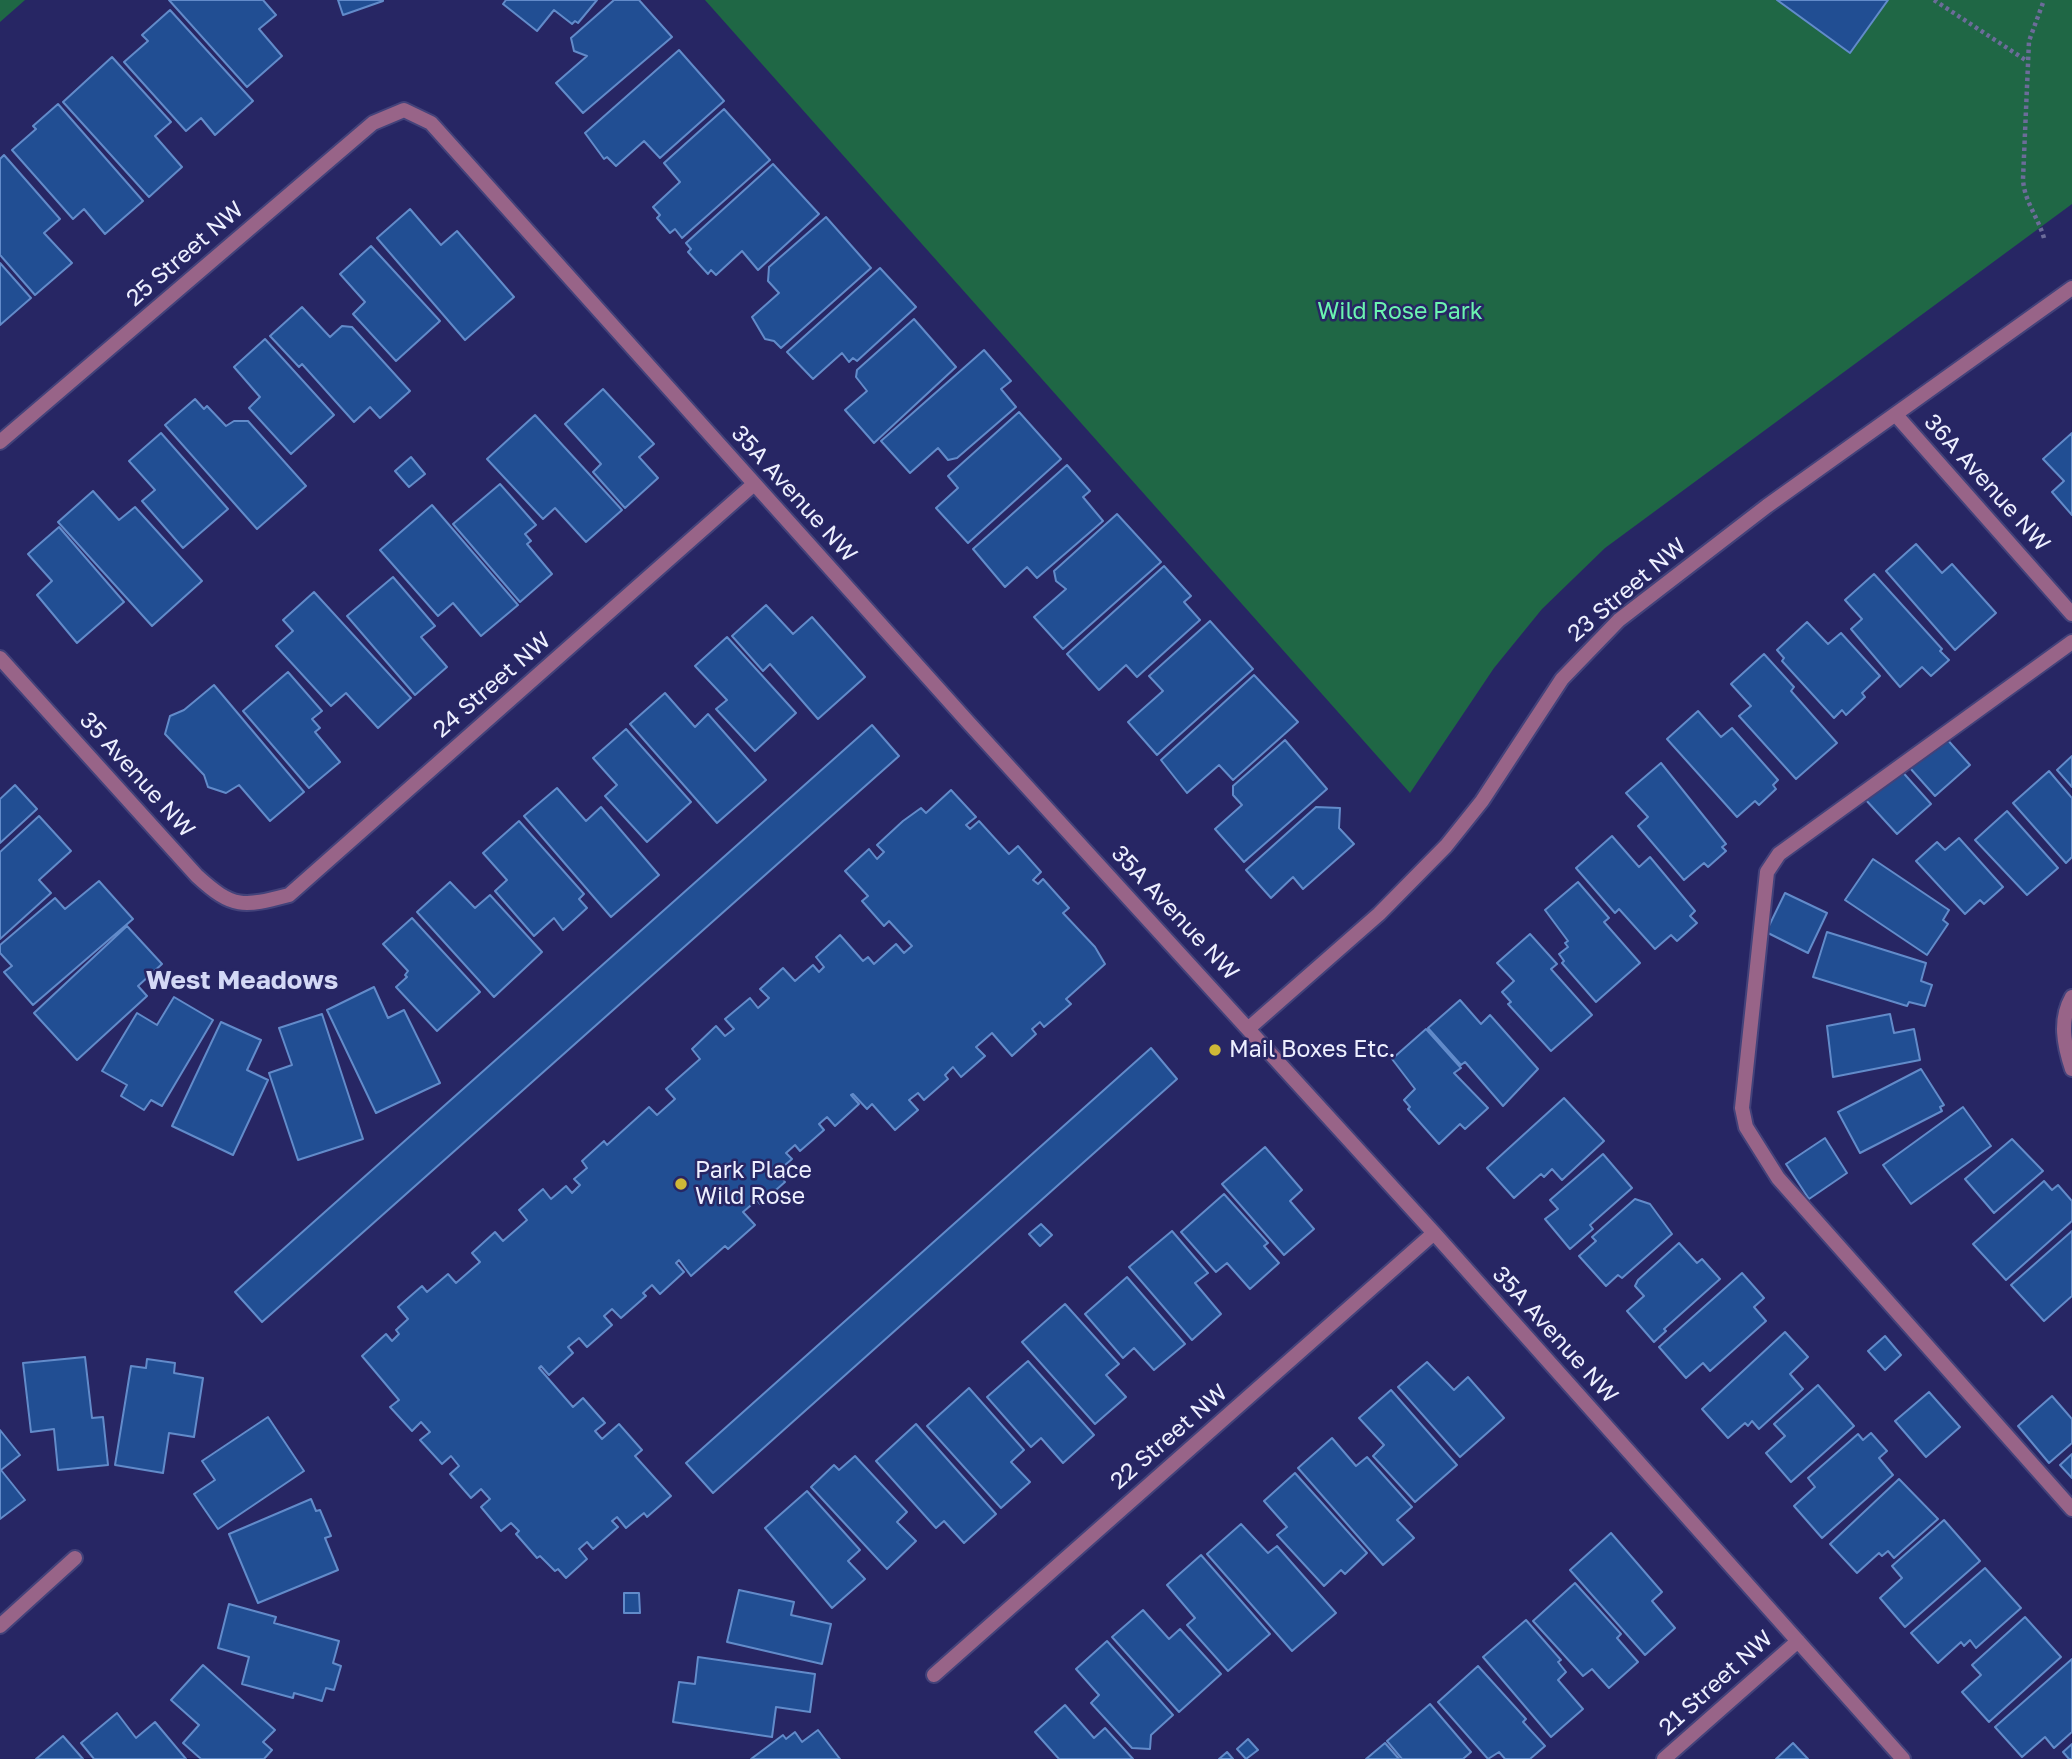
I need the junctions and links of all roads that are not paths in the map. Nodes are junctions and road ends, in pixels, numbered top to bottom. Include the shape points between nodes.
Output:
1 (404, 110) joint
2 (2072, 288) edge
3 (1896, 415) junction
4 (0, 442) edge
5 (754, 484) junction
6 (2072, 614) edge
7 (2072, 642) edge
8 (0, 658) edge
9 (252, 905) joint
10 (2072, 997) edge
11 (1249, 1028) junction
12 (2072, 1069) edge
13 (1434, 1233) junction
14 (2072, 1509) edge
15 (75, 1558) dead end
16 (0, 1626) edge
17 (1798, 1641) junction
18 (934, 1675) dead end
19 (1664, 1759) edge
20 (1903, 1759) edge

1 - 4 street, 25 Street NW via 373,123
1 - 5 street, 35A Avenue NW via 431,123
2 - 3 street, 23 Street NW
3 - 6 street, 36A Avenue NW
3 - 11 street, 23 Street NW via 1767,506 1588,648 1446,846 1379,914
5 - 9 street, 24 Street NW via 289,895
5 - 11 street, 35A Avenue NW
7 - 14 street via 1779,854 1767,872 1742,1108 1746,1127 1778,1178
8 - 9 street, 35 Avenue NW via 197,876 221,898
10 - 12 street via 2063,1024
11 - 13 street, 35A Avenue NW
13 - 17 street, 35A Avenue NW
13 - 18 street, 22 Street NW
15 - 16 street
17 - 19 street, 21 Street NW
17 - 20 street, 35A Avenue NW

